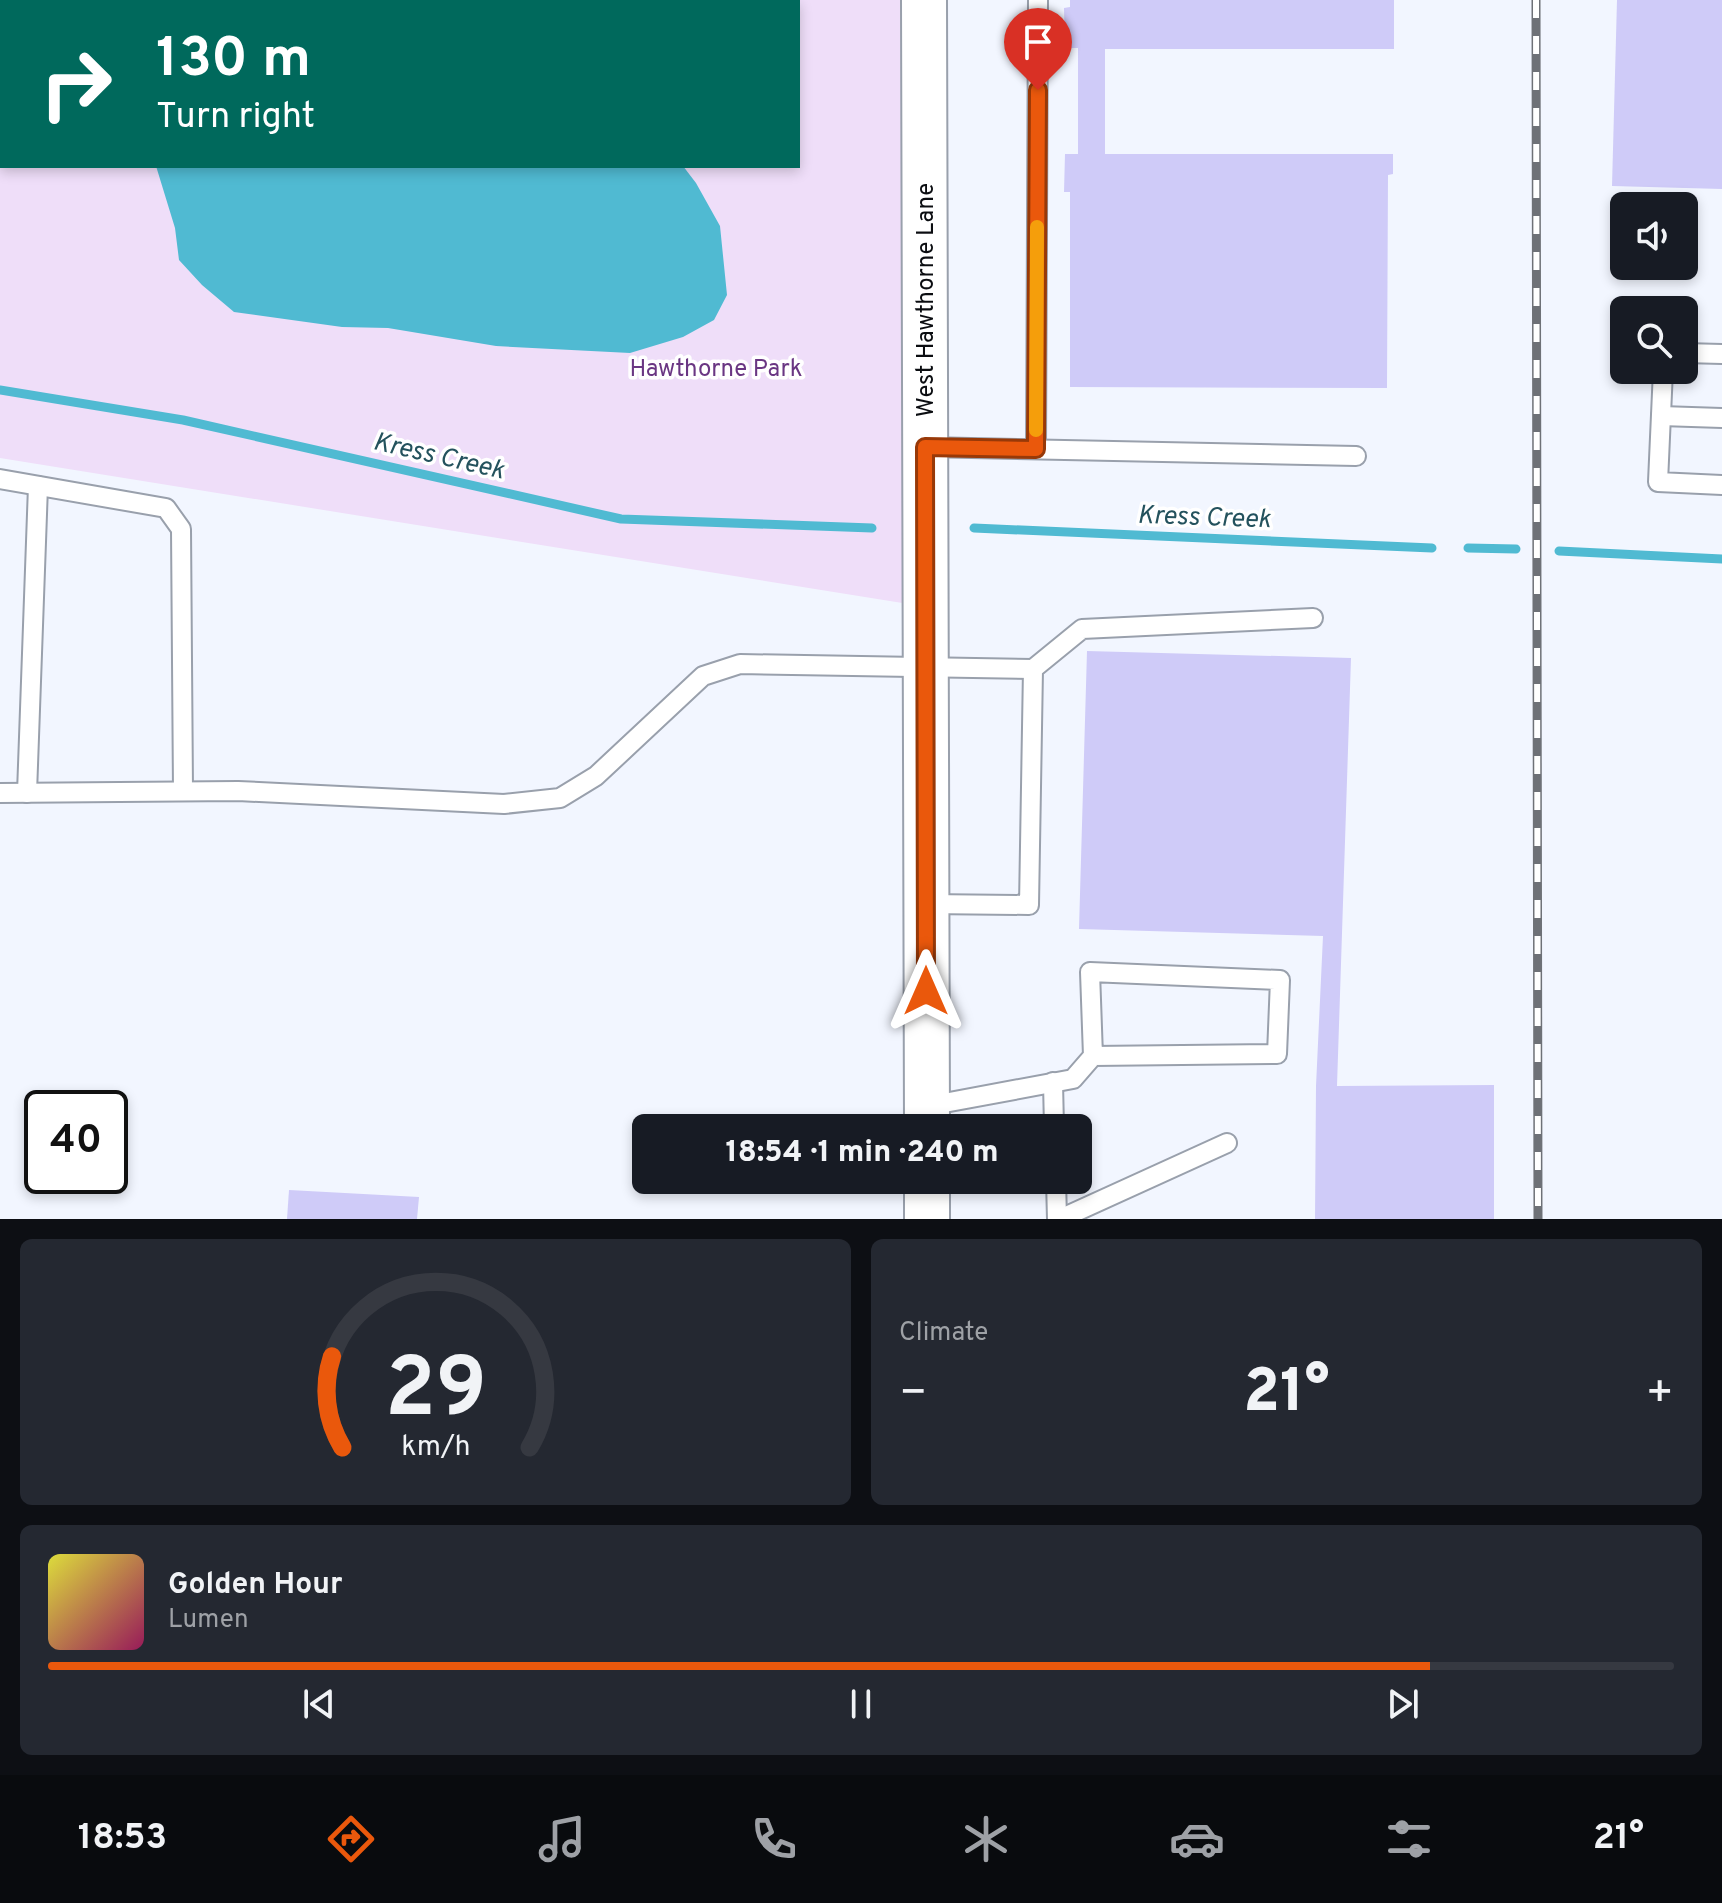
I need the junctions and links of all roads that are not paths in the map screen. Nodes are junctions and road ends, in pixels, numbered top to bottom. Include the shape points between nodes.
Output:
1 (924, 0) edge
2 (1038, 0) edge
3 (1698, 353) edge
4 (1722, 354) edge
5 (1662, 384) edge
6 (1661, 416) junction
7 (1722, 418) edge
8 (925, 447) junction
9 (1036, 449) junction
10 (1356, 456) dead end
11 (0, 479) edge
12 (1722, 485) edge
13 (38, 486) junction
14 (1313, 618) dead end
15 (926, 667) junction
16 (1033, 669) junction
17 (183, 791) junction
18 (0, 793) edge
19 (27, 793) junction
20 (926, 904) junction
21 (1093, 1056) junction
22 (1053, 1082) junction
23 (926, 1114) edge
24 (937, 1114) edge
25 (1054, 1114) edge
26 (1227, 1143) dead end
27 (927, 1194) edge
28 (1057, 1194) edge
29 (927, 1219) edge
30 (1058, 1219) edge

1 - 8 street, West Hawthorne Lane
2 - 9 lane
3 - 4 lane
5 - 6 lane
6 - 7 lane
6 - 12 lane via 1658,482
8 - 9 lane
8 - 15 street, West Hawthorne Lane
9 - 10 lane
11 - 13 lane
13 - 17 lane via 166,508 181,529
13 - 19 lane
14 - 16 lane via 1082,629
15 - 16 lane
15 - 17 lane via 740,664 703,676 596,776 560,798 504,804
15 - 20 street, West Hawthorne Lane
16 - 20 lane via 1029,905
17 - 19 lane
18 - 19 lane
20 - 23 street, West Hawthorne Lane
21 - 21 lane via 1277,1054 1280,980 1090,972
21 - 22 lane via 1073,1079
22 - 24 lane
22 - 25 lane
26 - 30 lane
27 - 29 street
28 - 30 lane

